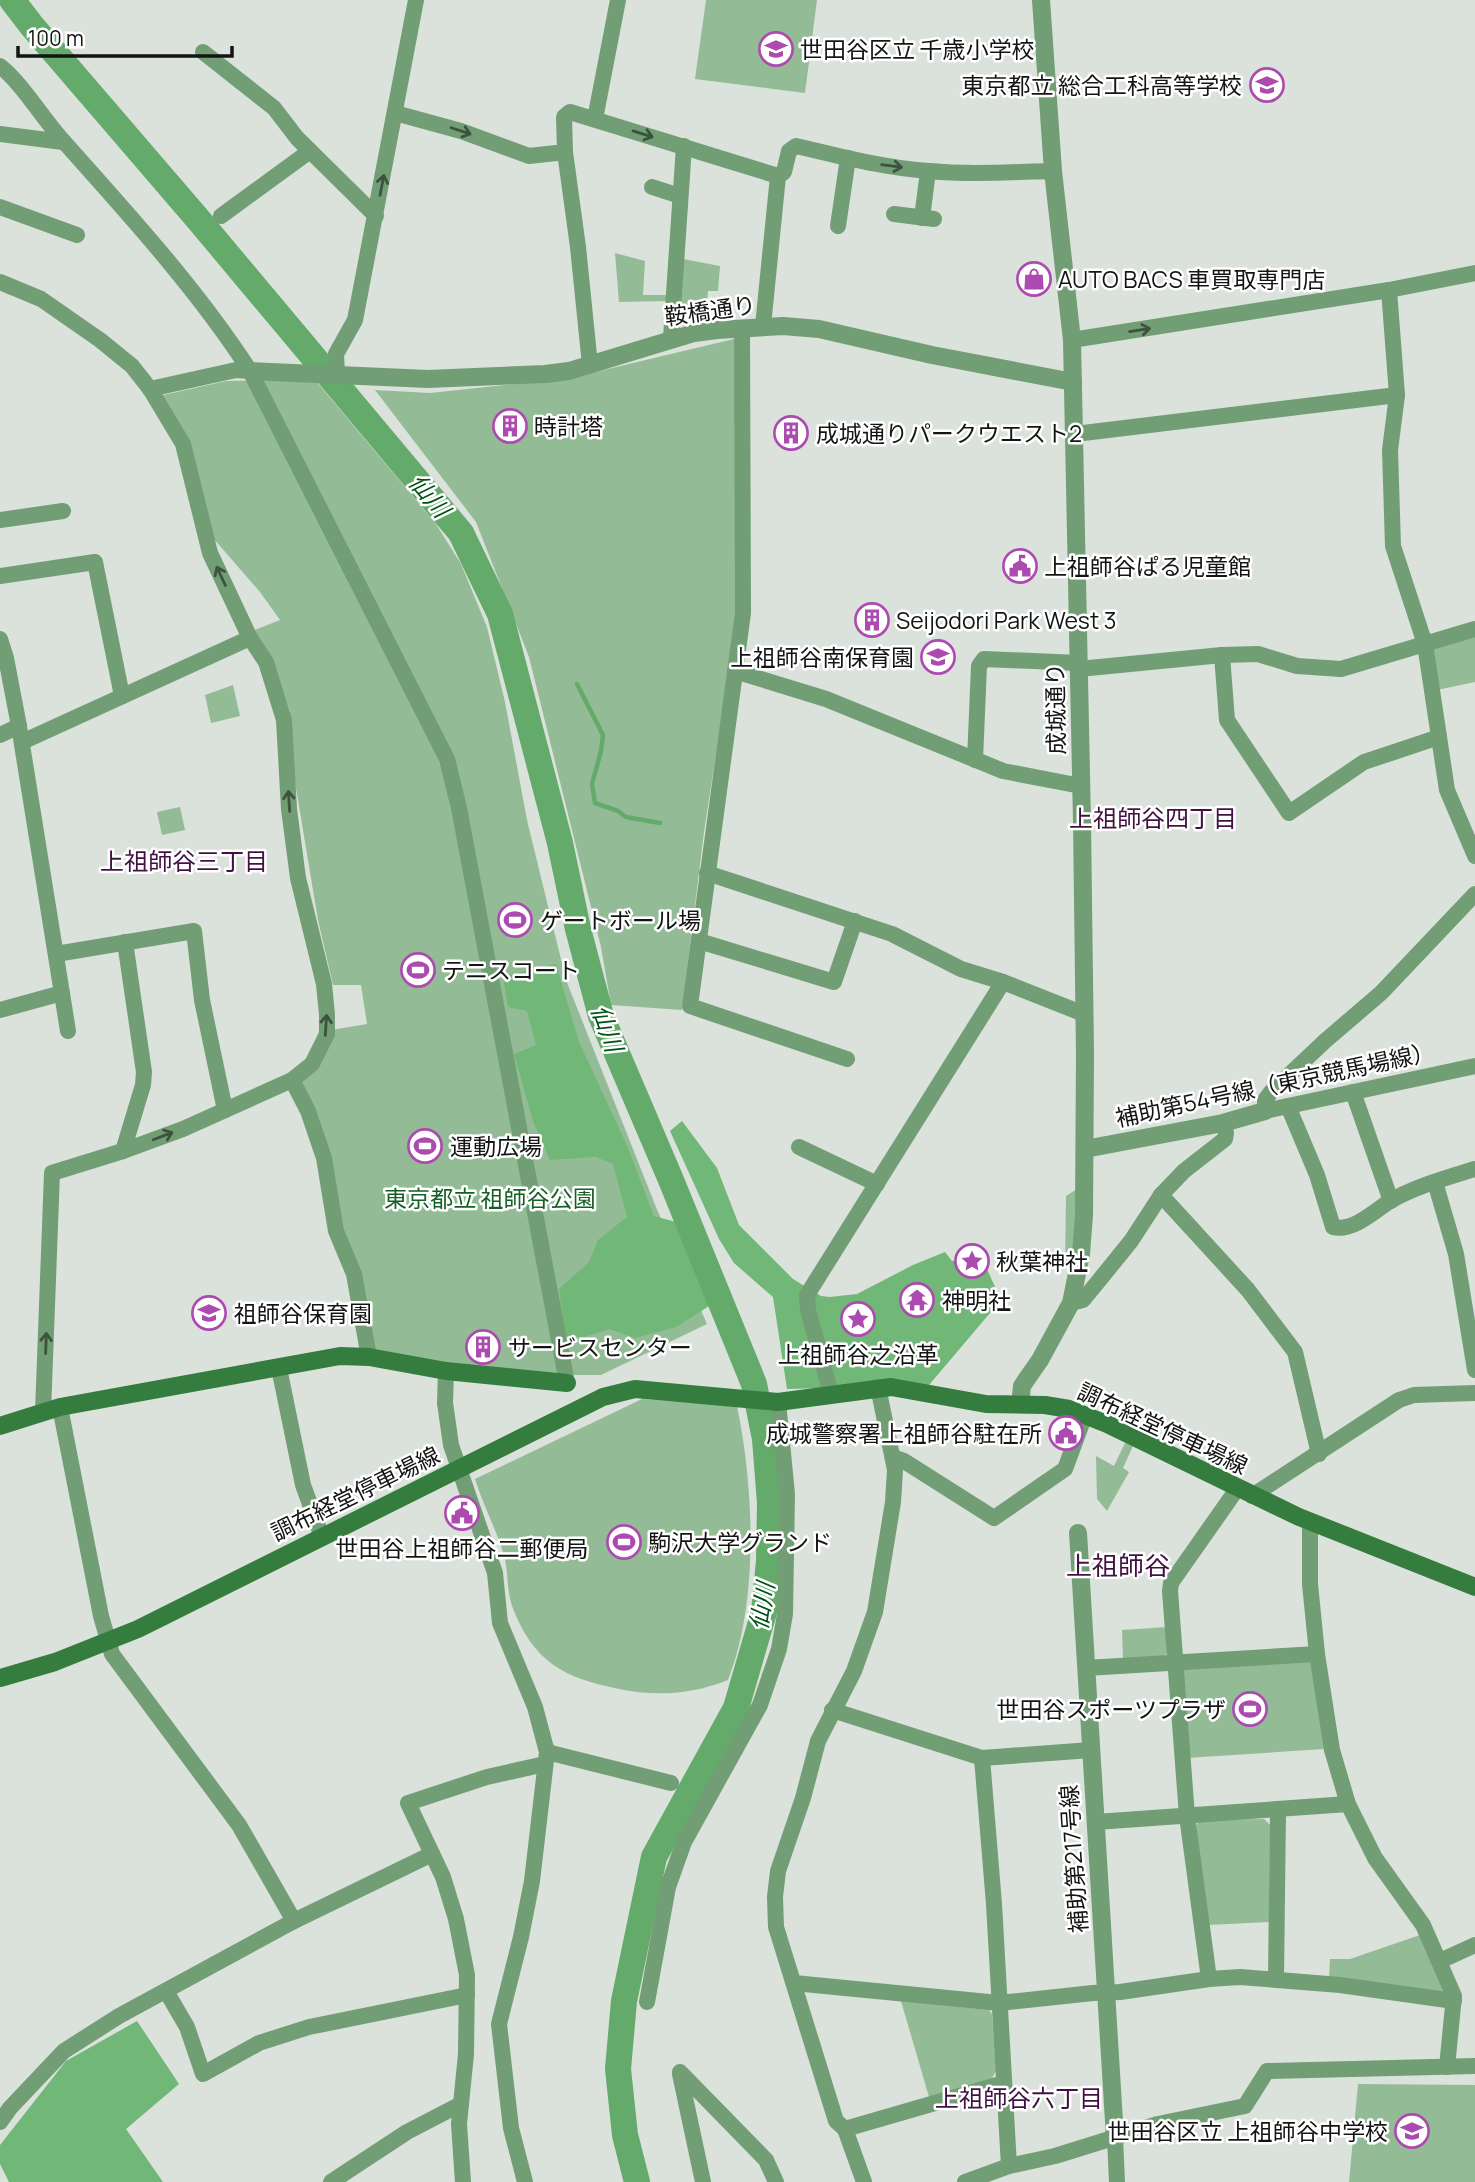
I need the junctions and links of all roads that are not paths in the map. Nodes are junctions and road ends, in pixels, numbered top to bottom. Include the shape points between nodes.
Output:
1 (416, 0) edge
2 (618, 0) edge
3 (1041, 0) edge
4 (203, 52) dead end
5 (0, 66) edge
6 (395, 113) junction
7 (595, 119) junction
8 (0, 134) edge
9 (63, 142) junction
10 (684, 146) junction
11 (310, 151) junction
12 (565, 152) junction
13 (848, 158) junction
14 (1053, 171) junction
15 (928, 172) junction
16 (778, 176) junction
17 (652, 187) dead end
18 (680, 196) junction
19 (0, 207) edge
20 (894, 214) dead end
21 (221, 216) dead end
22 (376, 216) junction
23 (838, 226) dead end
24 (77, 235) dead end
25 (1475, 273) edge
26 (0, 282) edge
27 (1389, 290) junction
28 (763, 326) junction
29 (742, 328) junction
30 (671, 338) junction
31 (1072, 340) junction
32 (337, 352) junction
33 (590, 365) junction
34 (250, 371) junction
35 (350, 376) junction
36 (1073, 382) junction
37 (150, 389) junction
38 (1397, 395) junction
39 (1075, 434) junction
40 (63, 511) dead end
41 (0, 520) edge
42 (0, 576) edge
43 (1475, 629) edge
44 (250, 638) junction
45 (0, 639) edge
46 (1425, 644) junction
47 (1222, 655) junction
48 (1079, 666) junction
49 (735, 671) junction
50 (122, 696) junction
51 (21, 734) junction
52 (0, 735) edge
53 (1439, 737) junction
54 (975, 760) junction
55 (1081, 786) junction
56 (1475, 856) edge
57 (707, 873) junction
58 (1475, 894) edge
59 (855, 921) junction
60 (699, 941) junction
61 (125, 942) junction
62 (56, 954) junction
63 (1003, 982) junction
64 (62, 993) junction
65 (0, 1010) edge
66 (1084, 1014) junction
67 (68, 1031) dead end
68 (847, 1059) dead end
69 (1475, 1066) edge
70 (292, 1080) junction
71 (1353, 1092) junction
72 (1289, 1106) junction
73 (225, 1110) junction
74 (1265, 1111) junction
75 (1223, 1123) junction
76 (799, 1147) dead end
77 (1085, 1149) junction
78 (123, 1151) junction
79 (1475, 1168) edge
80 (1435, 1182) junction
81 (877, 1184) junction
82 (1161, 1195) junction
83 (1391, 1201) junction
84 (1071, 1303) junction
85 (369, 1357) junction
86 (279, 1368) junction
87 (1475, 1370) edge
88 (446, 1371) junction
89 (567, 1383) joint
90 (878, 1387) junction
91 (1475, 1393) edge
92 (831, 1394) junction
93 (775, 1402) junction
94 (1020, 1404) junction
95 (51, 1409) junction
96 (1085, 1415) junction
97 (0, 1426) edge
98 (1319, 1454) junction
99 (893, 1457) junction
100 (459, 1468) junction
101 (1245, 1492) junction
102 (1310, 1522) junction
103 (1079, 1533) dead end
104 (322, 1537) junction
105 (1475, 1587) edge
106 (108, 1641) junction
107 (1317, 1654) junction
108 (1174, 1663) junction
109 (1086, 1668) junction
110 (0, 1678) edge
111 (832, 1710) junction
112 (1091, 1750) junction
113 (546, 1758) junction
114 (982, 1758) junction
115 (671, 1783) dead end
116 (1348, 1804) junction
117 (1278, 1810) junction
118 (1187, 1816) junction
119 (1096, 1822) junction
120 (432, 1854) junction
121 (294, 1921) junction
122 (1475, 1945) edge
123 (1440, 1961) junction
124 (1209, 1979) junction
125 (1276, 1979) junction
126 (794, 1983) junction
127 (166, 1992) junction
128 (1107, 1992) junction
129 (467, 1995) junction
130 (1454, 2001) junction
131 (647, 2002) dead end
132 (999, 2003) junction
133 (1475, 2066) edge
134 (1447, 2067) junction
135 (1004, 2082) junction
136 (461, 2104) junction
137 (0, 2122) edge
138 (845, 2129) junction
139 (1115, 2138) junction
140 (1009, 2166) junction
141 (331, 2182) edge
142 (463, 2182) edge
143 (525, 2182) edge
144 (703, 2182) edge
145 (776, 2182) edge
146 (864, 2182) edge
147 (965, 2182) edge
148 (1117, 2182) edge

1 - 6 street
2 - 7 street
3 - 14 street, 成城通り
4 - 11 street via 274,108
5 - 9 street
6 -> 12 street via 529,156
22 -> 6 street
7 -> 10 street
7 - 12 street via 570,112 564,117
8 - 9 street
9 - 34 street via 227,335
10 - 16 street
10 - 18 street
11 - 21 street
11 - 22 street
12 - 33 street
13 -> 15 street
13 - 16 street via 796,146
13 - 23 street
14 - 15 street
14 - 31 street, 成城通り
15 - 20 street via 928,219
16 - 28 street
17 - 18 street
18 - 30 street
19 - 24 street
22 - 32 street via 355,320
25 - 27 street
26 - 37 street via 41,299 100,340 132,366
31 -> 27 street
27 - 38 street
28 - 29 street, 鞍橋通り
28 - 36 street, 鞍橋通り via 819,329
29 - 30 street, 鞍橋通り
29 - 49 street via 743,613
30 - 33 street, 鞍橋通り
31 - 36 street, 成城通り
32 - 35 street
32 - 35 street
33 - 35 street, 鞍橋通り via 545,374 462,378
34 - 35 street, 鞍橋通り
34 - 37 street
34 - 89 street via 447,759
36 - 39 street, 成城通り
44 -> 37 street via 210,553 183,444
38 - 39 street
38 - 46 street via 1390,450 1393,546
39 - 48 street, 成城通り
40 - 41 street
42 - 50 street via 95,562
43 - 46 street
44 - 50 street
70 -> 44 street via 312,1063 327,1034 327,1015 298,878 284,720 266,662
45 - 51 street
46 - 47 street via 1341,669 1297,666 1258,654
46 - 53 street
47 - 48 street
47 - 53 street via 1227,720 1289,813 1364,762
48 - 54 street via 984,659 979,666
48 - 55 street, 成城通り
49 - 54 street via 826,699
49 - 57 street
50 - 51 street
51 - 52 street
51 - 62 street
53 - 56 street via 1447,790
54 - 55 street via 1003,771
55 - 66 street, 成城通り
57 - 59 street
57 - 60 street
58 - 74 street via 1381,993 1271,1092
59 - 60 street via 834,982
59 - 63 street via 961,969
60 - 68 street via 690,1006
61 - 62 street
61 - 73 street via 194,931 202,1000
61 - 78 street via 144,1072
62 - 64 street
63 - 66 street
63 - 81 street
64 - 65 street
64 - 67 street
66 - 77 street, 成城通り
69 - 71 street, 補助第54号線（東京競馬場線）
70 - 73 street
70 - 85 street via 324,1158 336,1231 354,1275
71 - 72 street, 補助第54号線（東京競馬場線）
71 - 83 street
72 - 74 street, 補助第54号線（東京競馬場線）
72 - 83 street via 1333,1227 1340,1229 1363,1220
78 -> 73 street
74 - 75 street, 補助第54号線（東京競馬場線）
75 - 77 street, 補助第54号線（東京競馬場線）
75 - 82 street via 1225,1139
76 - 81 street
77 - 84 street, 成城通り via 1081,1254
95 -> 78 street via 52,1173
79 - 80 street
80 - 83 street
80 - 87 street via 1456,1254
81 - 92 street via 807,1295 807,1310
82 - 84 street via 1083,1300
82 - 98 street via 1248,1290 1295,1352
84 - 94 street, 成城通り via 1022,1387
85 - 86 main road via 340,1356
85 - 88 main road
86 - 95 main road
86 - 104 street via 303,1485
88 - 89 main road
88 - 100 street via 445,1403
90 - 92 main road, 調布経堂停車場線
90 - 94 main road, 調布経堂停車場線 via 986,1404
90 - 99 street
91 - 98 street via 1414,1395 1399,1400
92 - 93 main road, 調布経堂停車場線
93 - 100 main road, 調布経堂停車場線 via 623,1390
93 - 131 street via 787,1494 785,1614 779,1649 754,1716 684,1843 668,1887
94 - 96 main road, 調布経堂停車場線
95 - 97 main road
95 - 106 street
96 - 99 street via 1065,1469 994,1518
96 - 101 main road, 調布経堂停車場線
98 - 101 street
99 - 111 street via 893,1502 874,1612 854,1671
100 - 104 main road, 調布経堂停車場線
100 - 113 street via 495,1573 500,1623 535,1707
101 - 102 main road, 調布経堂停車場線
101 - 108 street via 1171,1583
102 - 105 main road, 調布経堂停車場線
102 - 107 street
103 - 109 street, 補助第217号線
104 - 106 main road, 調布経堂停車場線
106 - 110 main road, 調布経堂停車場線
106 - 121 street via 121,1667 239,1825
107 - 108 street
107 - 116 street via 1332,1750
108 - 109 street
108 - 118 street
109 - 112 street, 補助第217号線
111 - 114 street
111 - 126 street via 818,1741 777,1878 776,1927
112 - 114 street
112 - 119 street, 補助第217号線
113 - 115 street
113 - 120 street via 408,1803
113 - 143 street via 532,1881 499,2024 511,2128
114 - 132 street
116 - 117 street
116 - 123 street via 1375,1858 1423,1925
117 - 118 street
117 - 125 street
118 - 119 street
118 - 124 street
119 - 128 street, 補助第217号線
120 - 121 street
120 - 129 street via 456,1919
121 - 127 street
122 - 123 street
123 - 130 street
124 - 125 street
124 - 128 street
125 - 130 street
126 - 132 street
126 - 138 street via 836,2121
127 - 129 street via 187,2027 203,2074 258,2043 309,2026
127 - 137 street via 64,2051
128 - 132 street
128 - 139 street, 補助第217号線
129 - 136 street
130 - 134 street
132 - 135 street
133 - 134 street
134 - 139 street via 1267,2071 1245,2106
135 - 138 street
135 - 140 street
136 - 141 street via 407,2132
136 - 142 street
138 - 146 street
139 - 140 street
139 - 148 street, 補助第217号線
140 - 147 street
144 - 145 street via 680,2072 766,2160

